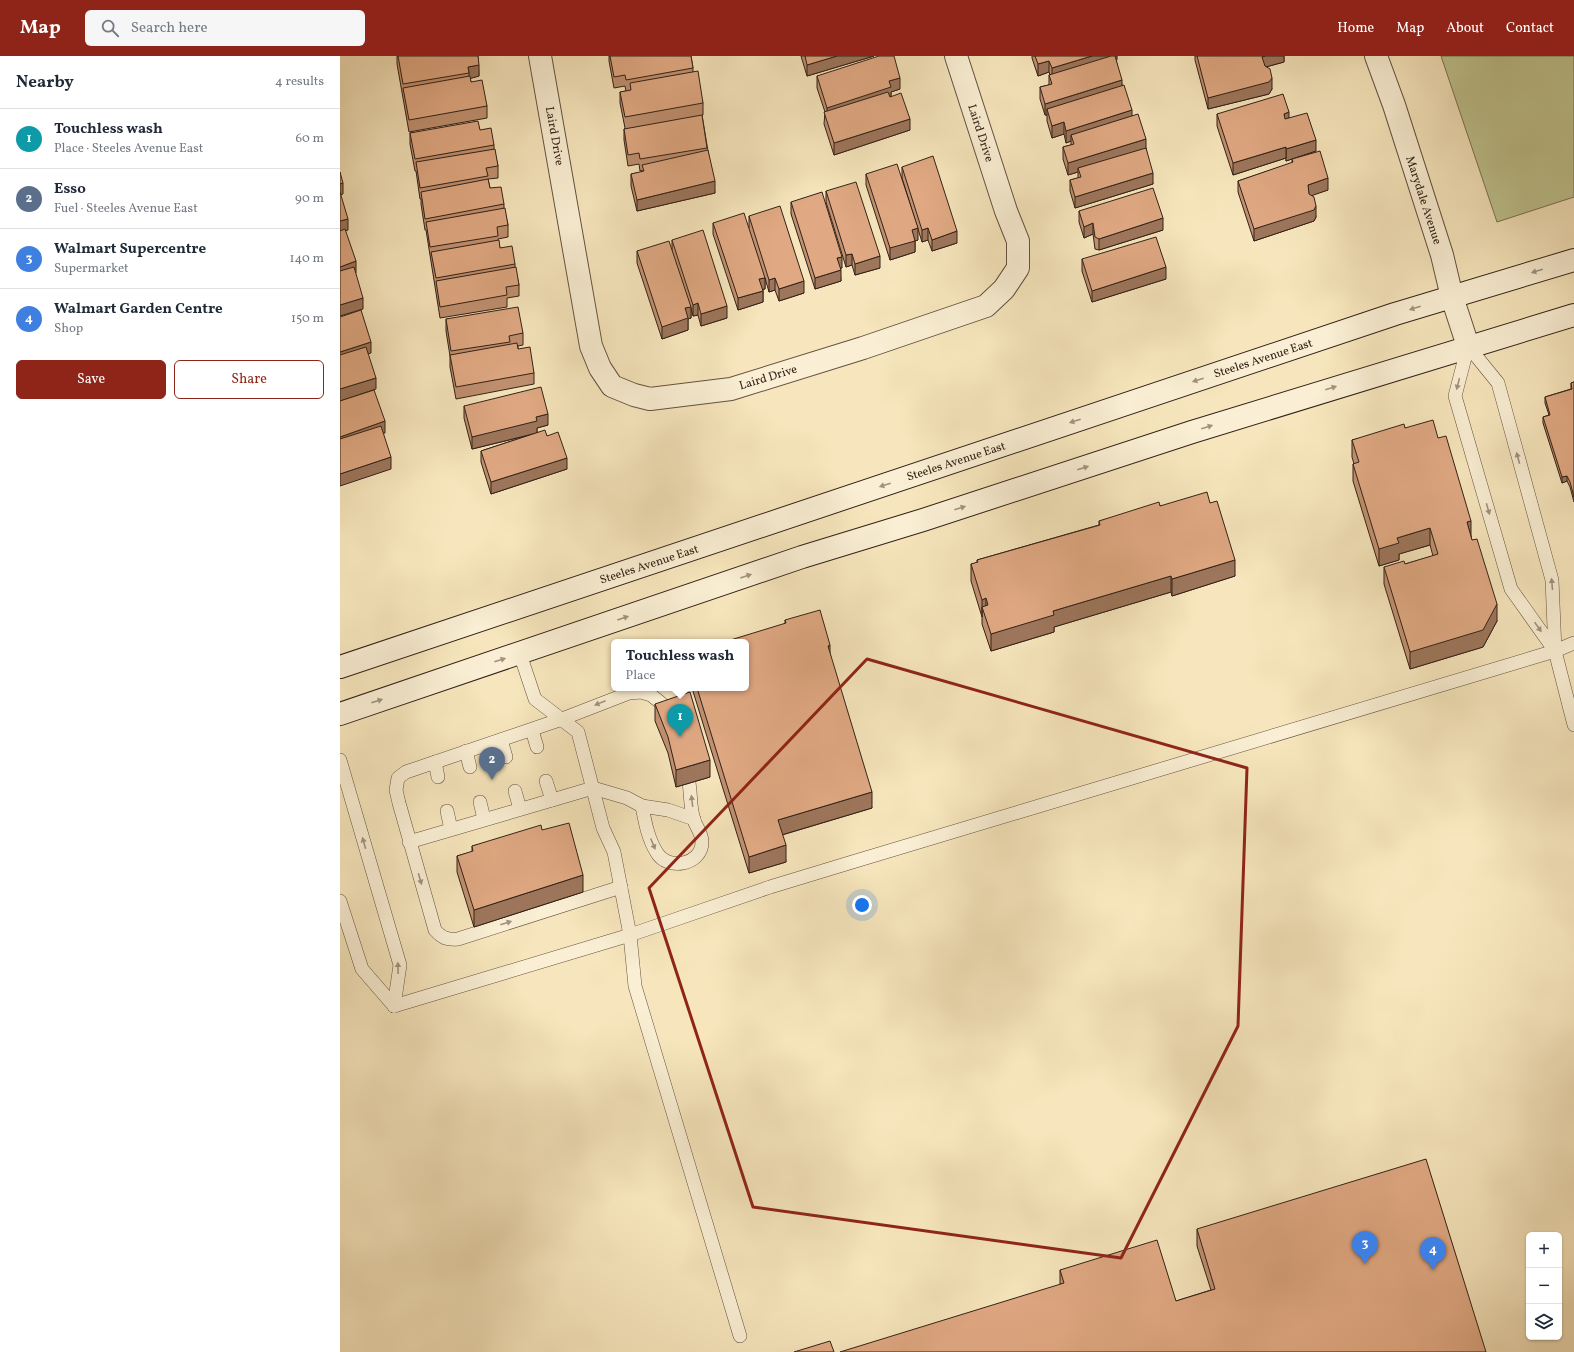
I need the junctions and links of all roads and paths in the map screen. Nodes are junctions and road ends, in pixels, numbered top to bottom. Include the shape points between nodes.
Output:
1 (540, 56) edge
2 (956, 56) edge
3 (1376, 56) edge
4 (1574, 260) edge
5 (1452, 297) junction
6 (1574, 315) edge
7 (1468, 346) junction
8 (1574, 643) edge
9 (1555, 651) junction
10 (520, 654) junction
11 (340, 667) edge
12 (340, 714) edge
13 (669, 716) edge
14 (562, 719) junction
15 (1574, 725) edge
16 (532, 730) junction
17 (501, 740) junction
18 (537, 747) dead end
19 (466, 751) junction
20 (506, 757) dead end
21 (340, 760) edge
22 (435, 762) junction
23 (470, 767) dead end
24 (438, 777) dead end
25 (546, 781) dead end
26 (690, 783) edge
27 (593, 788) junction
28 (515, 791) dead end
29 (552, 800) junction
30 (480, 802) dead end
31 (642, 806) junction
32 (520, 809) junction
33 (447, 811) dead end
34 (484, 820) junction
35 (694, 820) junction
36 (451, 829) junction
37 (409, 842) junction
38 (621, 887) junction
39 (340, 901) edge
40 (630, 935) junction
41 (394, 1006) junction
42 (740, 1336) dead end

1 - 2 main road, Laird Drive via 591,346 600,368 612,386 650,399 731,389 863,348 986,306 1004,289 1018,268 1018,241
3 - 5 main road, Marydale Avenue via 1442,255
4 -> 5 main road, Steeles Avenue East
5 - 7 main road, Marydale Avenue
5 -> 11 main road, Steeles Avenue East
6 - 7 main road
9 -> 7 lane via 1552,580 1498,383
7 -> 9 lane via 1456,396 1511,590
10 -> 7 main road via 802,557
8 - 9 lane
9 - 15 lane
9 - 40 lane via 841,865
12 -> 10 main road
10 - 14 lane via 535,699
13 -> 14 lane via 661,703 651,695 641,692 614,697
14 - 16 lane
14 - 27 lane via 578,732
16 - 17 lane
16 - 18 lane
17 - 19 lane
17 - 20 lane
19 - 22 lane
19 - 23 lane
41 -> 21 lane via 400,965
22 - 24 lane
22 - 37 lane via 406,772 398,778 396,790
25 - 29 lane
35 -> 26 lane
27 - 29 lane
27 - 31 lane via 627,798
27 - 38 lane via 603,828 614,852
28 - 32 lane
29 - 32 lane
30 - 34 lane
31 - 35 lane via 668,810
31 -> 35 lane via 645,823 657,854 666,861 679,864 693,861 699,853 702,843
32 - 34 lane
33 - 36 lane
34 - 36 lane
36 - 37 lane
37 -> 38 lane via 435,930 448,940
38 - 40 lane
39 - 41 lane via 362,969
40 - 41 lane
40 - 42 lane via 635,986

